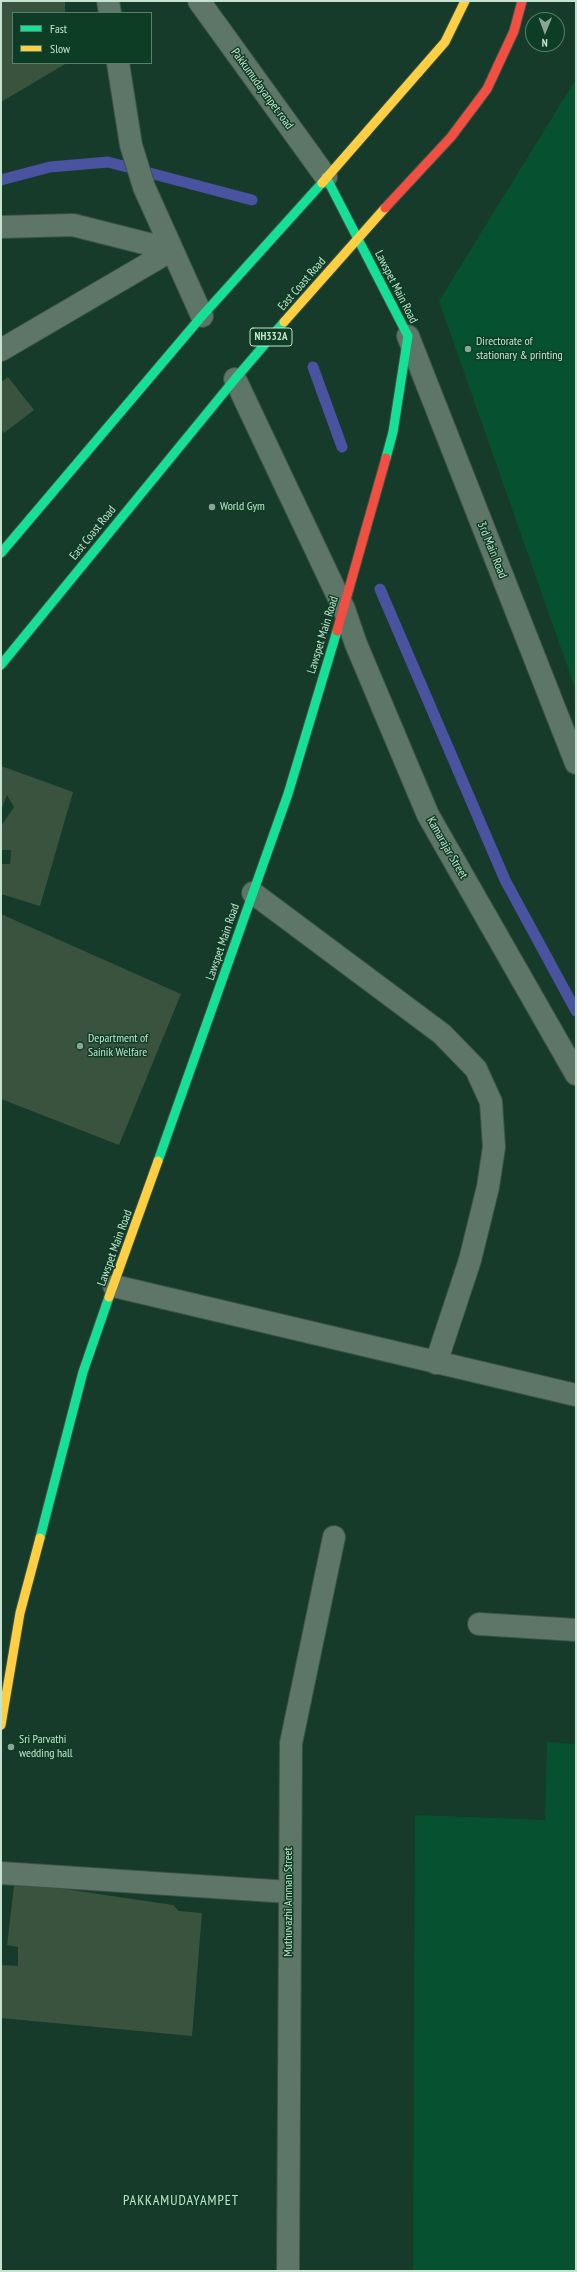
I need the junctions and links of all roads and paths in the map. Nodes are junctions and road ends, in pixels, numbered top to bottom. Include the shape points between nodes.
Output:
1 (108, 1) edge
2 (199, 1) edge
3 (465, 1) edge
4 (522, 1) edge
5 (110, 12) edge
6 (118, 64) edge
7 (326, 178) junction
8 (1, 227) edge
9 (358, 238) junction
10 (172, 250) junction
11 (202, 316) junction
12 (408, 336) junction
13 (1, 350) edge
14 (235, 379) junction
15 (1, 553) edge
16 (344, 609) junction
17 (1, 664) edge
18 (576, 763) edge
19 (253, 893) junction
20 (576, 1074) edge
21 (114, 1286) junction
22 (436, 1363) junction
23 (576, 1395) edge
24 (334, 1537) dead end
25 (479, 1624) dead end
26 (576, 1630) edge
27 (4, 1684) edge
28 (1, 1724) edge
29 (1, 1873) edge
30 (289, 1892) junction
31 (288, 2271) edge

1 - 5 street
2 - 7 street, Pakkumudayanpet road
3 - 7 main road via 445,42
4 - 9 main road, East Coast Road / NH332A via 514,31 487,89 451,137
6 - 10 street via 133,151 144,188
7 - 9 main road, Lawspet Main Road
7 - 11 main road
8 - 10 street via 73,225
9 - 12 main road, Lawspet Main Road
9 - 14 main road, East Coast Road / NH332A
10 - 11 street
10 - 13 street
11 - 15 main road
12 - 16 main road, Lawspet Main Road via 393,432
12 - 18 street, 3rd Main Road
14 - 16 street, Kamarajar Street
14 - 17 main road, East Coast Road / NH332A
16 - 19 main road, Lawspet Main Road via 288,794
16 - 20 street, Kamarajar Street via 356,644 428,815
19 - 21 main road, Lawspet Main Road
19 - 22 street via 442,1034 476,1068 491,1102 494,1147 488,1187 470,1260
21 - 22 street
21 - 27 main road, Lawspet Main Road via 83,1372
22 - 23 street
24 - 30 street, Muthuvazhi Amman Street via 291,1743
25 - 26 street
27 - 28 main road, Lawspet Main Road
29 - 30 street
30 - 31 street, Muthuvazhi Amman Street

